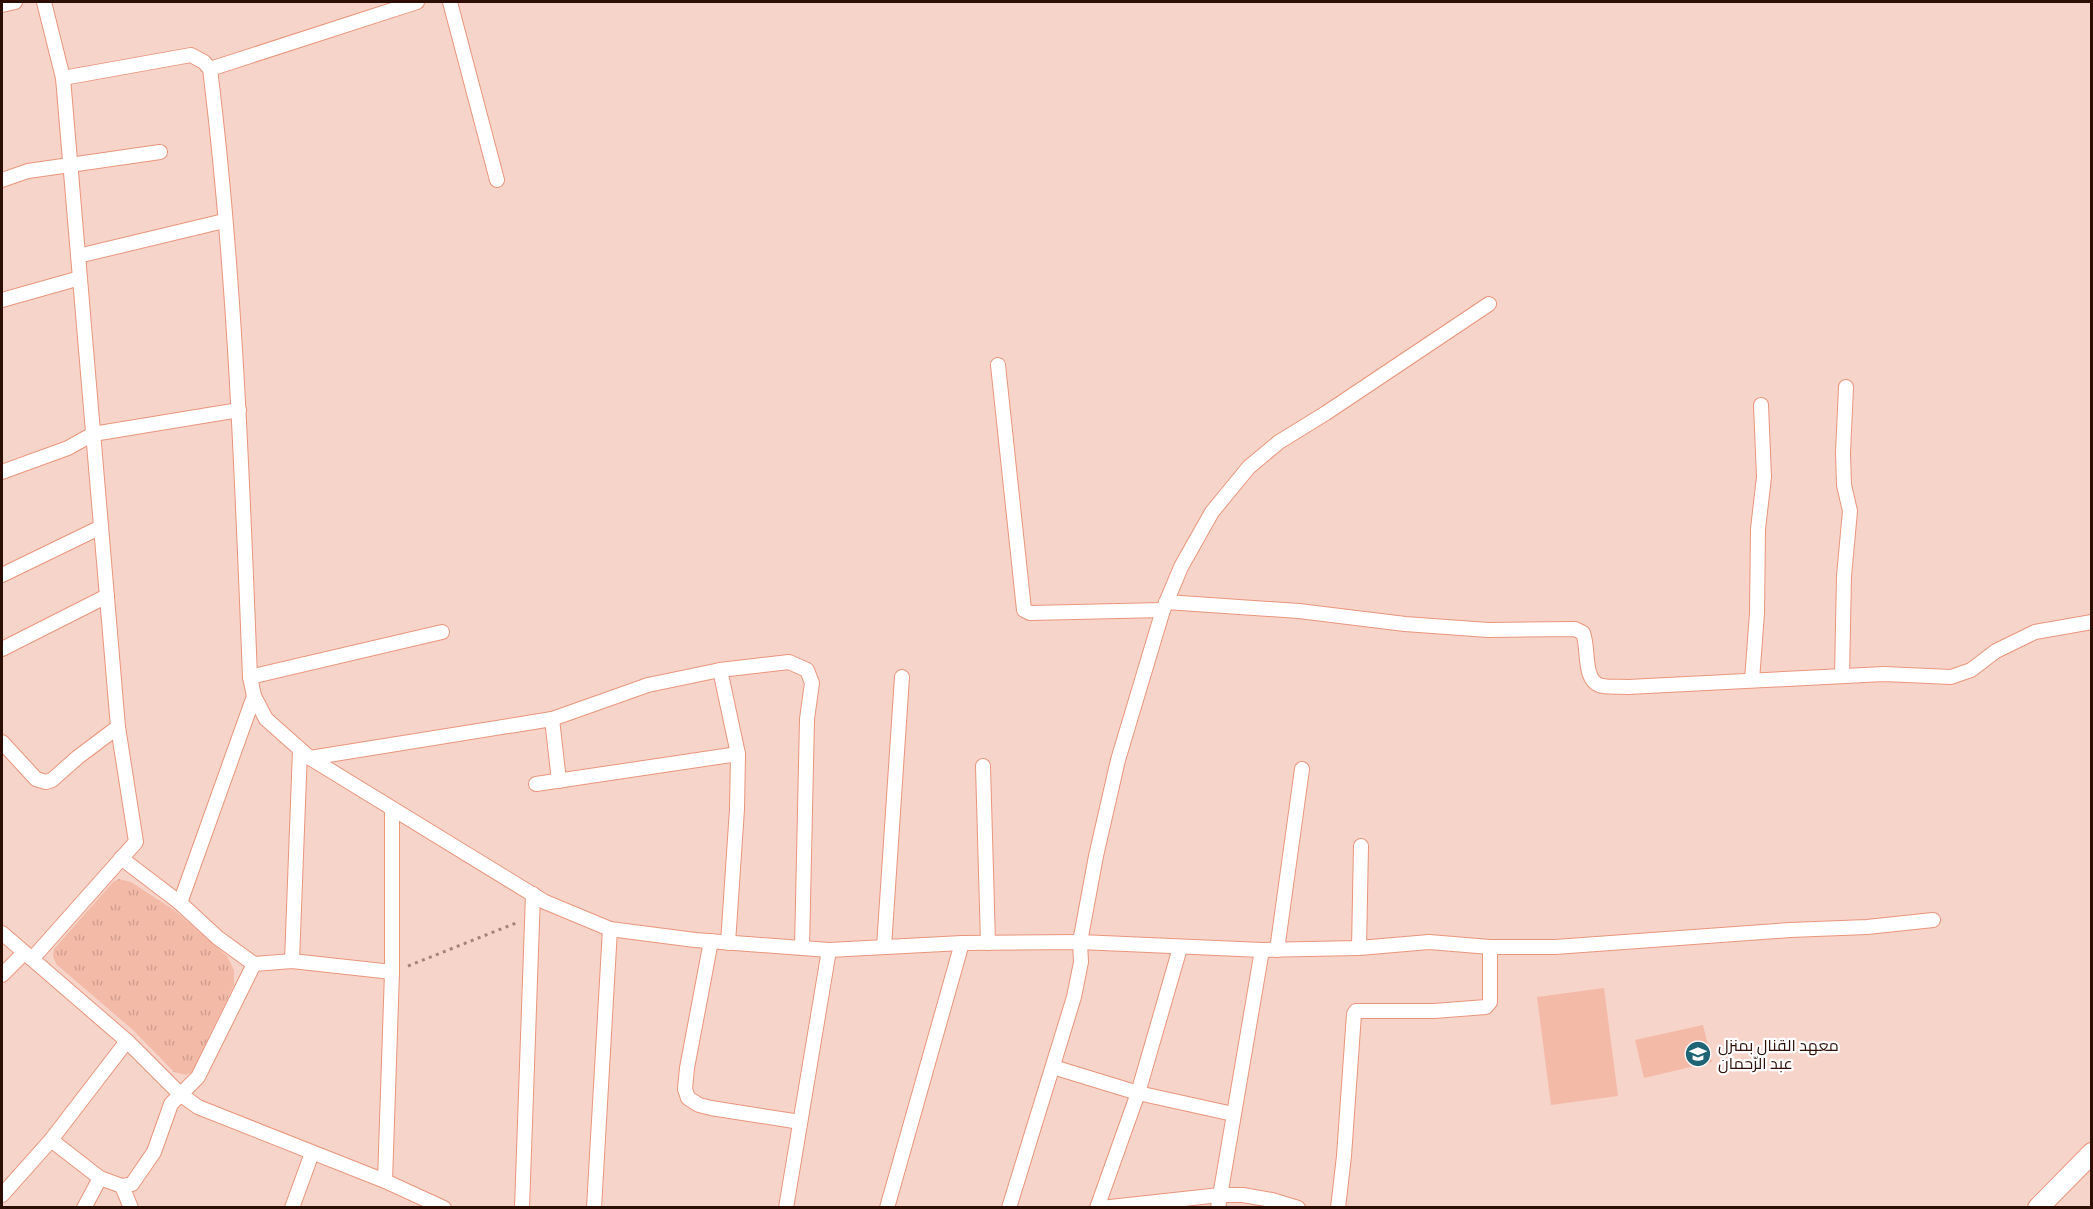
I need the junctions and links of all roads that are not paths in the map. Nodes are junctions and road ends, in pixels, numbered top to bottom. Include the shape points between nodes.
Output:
1 (15, 2) edge
2 (44, 2) edge
3 (417, 2) edge
4 (450, 2) edge
5 (2, 5) edge
6 (210, 69) junction
7 (63, 78) junction
8 (160, 152) dead end
9 (70, 165) junction
10 (2, 180) edge
11 (497, 180) dead end
12 (224, 221) junction
13 (78, 256) junction
14 (80, 278) junction
15 (2, 300) edge
16 (1489, 304) dead end
17 (998, 365) dead end
18 (1846, 387) dead end
19 (1761, 405) dead end
20 (239, 410) junction
21 (93, 434) junction
22 (2, 472) edge
23 (101, 527) junction
24 (2, 575) edge
25 (107, 596) junction
26 (1164, 606) junction
27 (2091, 622) edge
28 (442, 632) dead end
29 (2, 650) edge
30 (720, 670) junction
31 (1842, 676) junction
32 (250, 677) junction
33 (902, 677) dead end
34 (1752, 680) junction
35 (254, 696) junction
36 (552, 718) junction
37 (118, 727) junction
38 (2, 742) edge
39 (305, 754) junction
40 (738, 754) junction
41 (983, 766) dead end
42 (1302, 769) dead end
43 (559, 781) junction
44 (536, 784) dead end
45 (392, 809) junction
46 (1361, 846) dead end
47 (121, 858) junction
48 (533, 894) junction
49 (180, 903) junction
50 (1933, 920) dead end
51 (610, 929) junction
52 (2, 933) edge
53 (711, 941) junction
54 (1080, 942) junction
55 (728, 943) junction
56 (962, 943) junction
57 (988, 943) junction
58 (884, 947) junction
59 (1490, 947) junction
60 (802, 948) junction
61 (1180, 948) junction
62 (1359, 948) junction
63 (829, 950) junction
64 (1262, 950) junction
65 (1277, 950) junction
66 (28, 956) junction
67 (292, 961) junction
68 (254, 964) junction
69 (392, 972) junction
70 (2, 975) edge
71 (127, 1041) junction
72 (1053, 1067) junction
73 (1138, 1093) junction
74 (180, 1094) junction
75 (1233, 1114) junction
76 (800, 1122) junction
77 (51, 1140) junction
78 (312, 1152) junction
79 (2091, 1153) edge
80 (100, 1178) junction
81 (385, 1181) junction
82 (122, 1186) junction
83 (2, 1195) edge
84 (1219, 1201) edge
85 (84, 1208) edge
86 (131, 1208) edge
87 (292, 1208) edge
88 (444, 1208) edge
89 (522, 1208) edge
90 (594, 1208) edge
91 (786, 1208) edge
92 (887, 1208) edge
93 (1009, 1208) edge
94 (1099, 1208) edge
95 (1298, 1208) edge
96 (1338, 1208) edge
97 (2038, 1208) edge

1 - 5 street
2 - 7 street
3 - 6 street
4 - 11 street
6 - 7 street via 191,55
6 - 12 street
7 - 9 street
8 - 9 street
9 - 10 street via 28,171
9 - 13 street
12 - 13 street
12 - 20 street
13 - 14 street
14 - 15 street
14 - 21 street
16 - 26 street via 1279,442 1249,467 1195,539
17 - 26 street via 1024,610 1030,613
18 - 31 street via 1843,453 1850,511
19 - 34 street via 1764,477
20 - 21 street
20 - 32 street
21 - 22 street via 68,448
21 - 23 street
23 - 24 street
23 - 25 street
25 - 29 street
25 - 37 street
26 - 34 street via 1299,611 1488,630 1575,629 1583,633 1587,642 1588,672 1599,685
26 - 54 street via 1118,760
27 - 31 street via 2035,632 1996,651 1971,670 1951,677
28 - 32 street
30 - 36 street via 648,685
30 - 40 street
30 - 60 street via 789,662 807,670 812,683 807,719
31 - 34 street
32 - 35 street
33 - 58 street
35 - 39 street via 266,718
35 - 49 street
36 - 39 street
36 - 43 street
37 - 38 street via 46,783 36,779
37 - 47 street via 136,842
39 - 45 street
39 - 67 street
40 - 43 street
40 - 55 street
41 - 57 street
42 - 65 street
43 - 44 street
45 - 48 street
45 - 69 street
46 - 62 street
47 - 49 street
47 - 66 street
48 - 51 street
48 - 89 street
49 - 68 street
50 - 59 street via 1566,947
51 - 53 street
51 - 90 street
52 - 66 street
53 - 55 street
53 - 76 street via 687,1068 688,1098 722,1110
54 - 57 street
54 - 61 street
54 - 72 street via 1081,962 1074,997
55 - 60 street
56 - 57 street
56 - 58 street
56 - 92 street
58 - 63 street
59 - 62 street via 1429,942
59 - 96 street via 1490,1002 1486,1007 1354,1014
60 - 63 street
61 - 64 street
61 - 73 street
62 - 65 street
63 - 76 street
64 - 65 street
64 - 75 street
66 - 70 street
66 - 71 street
67 - 68 street
67 - 69 street
68 - 74 street via 198,1077
69 - 81 street
71 - 74 street
71 - 77 street
72 - 73 street
72 - 93 street
73 - 75 street
73 - 94 street
74 - 78 street via 198,1107
74 - 82 street via 171,1104 154,1152 132,1184
75 - 84 street
76 - 91 street
77 - 80 street
77 - 83 street
78 - 81 street
78 - 87 street
79 - 97 street
80 - 82 street
80 - 85 street
81 - 88 street
82 - 86 street
84 - 94 street
84 - 95 street via 1244,1195

